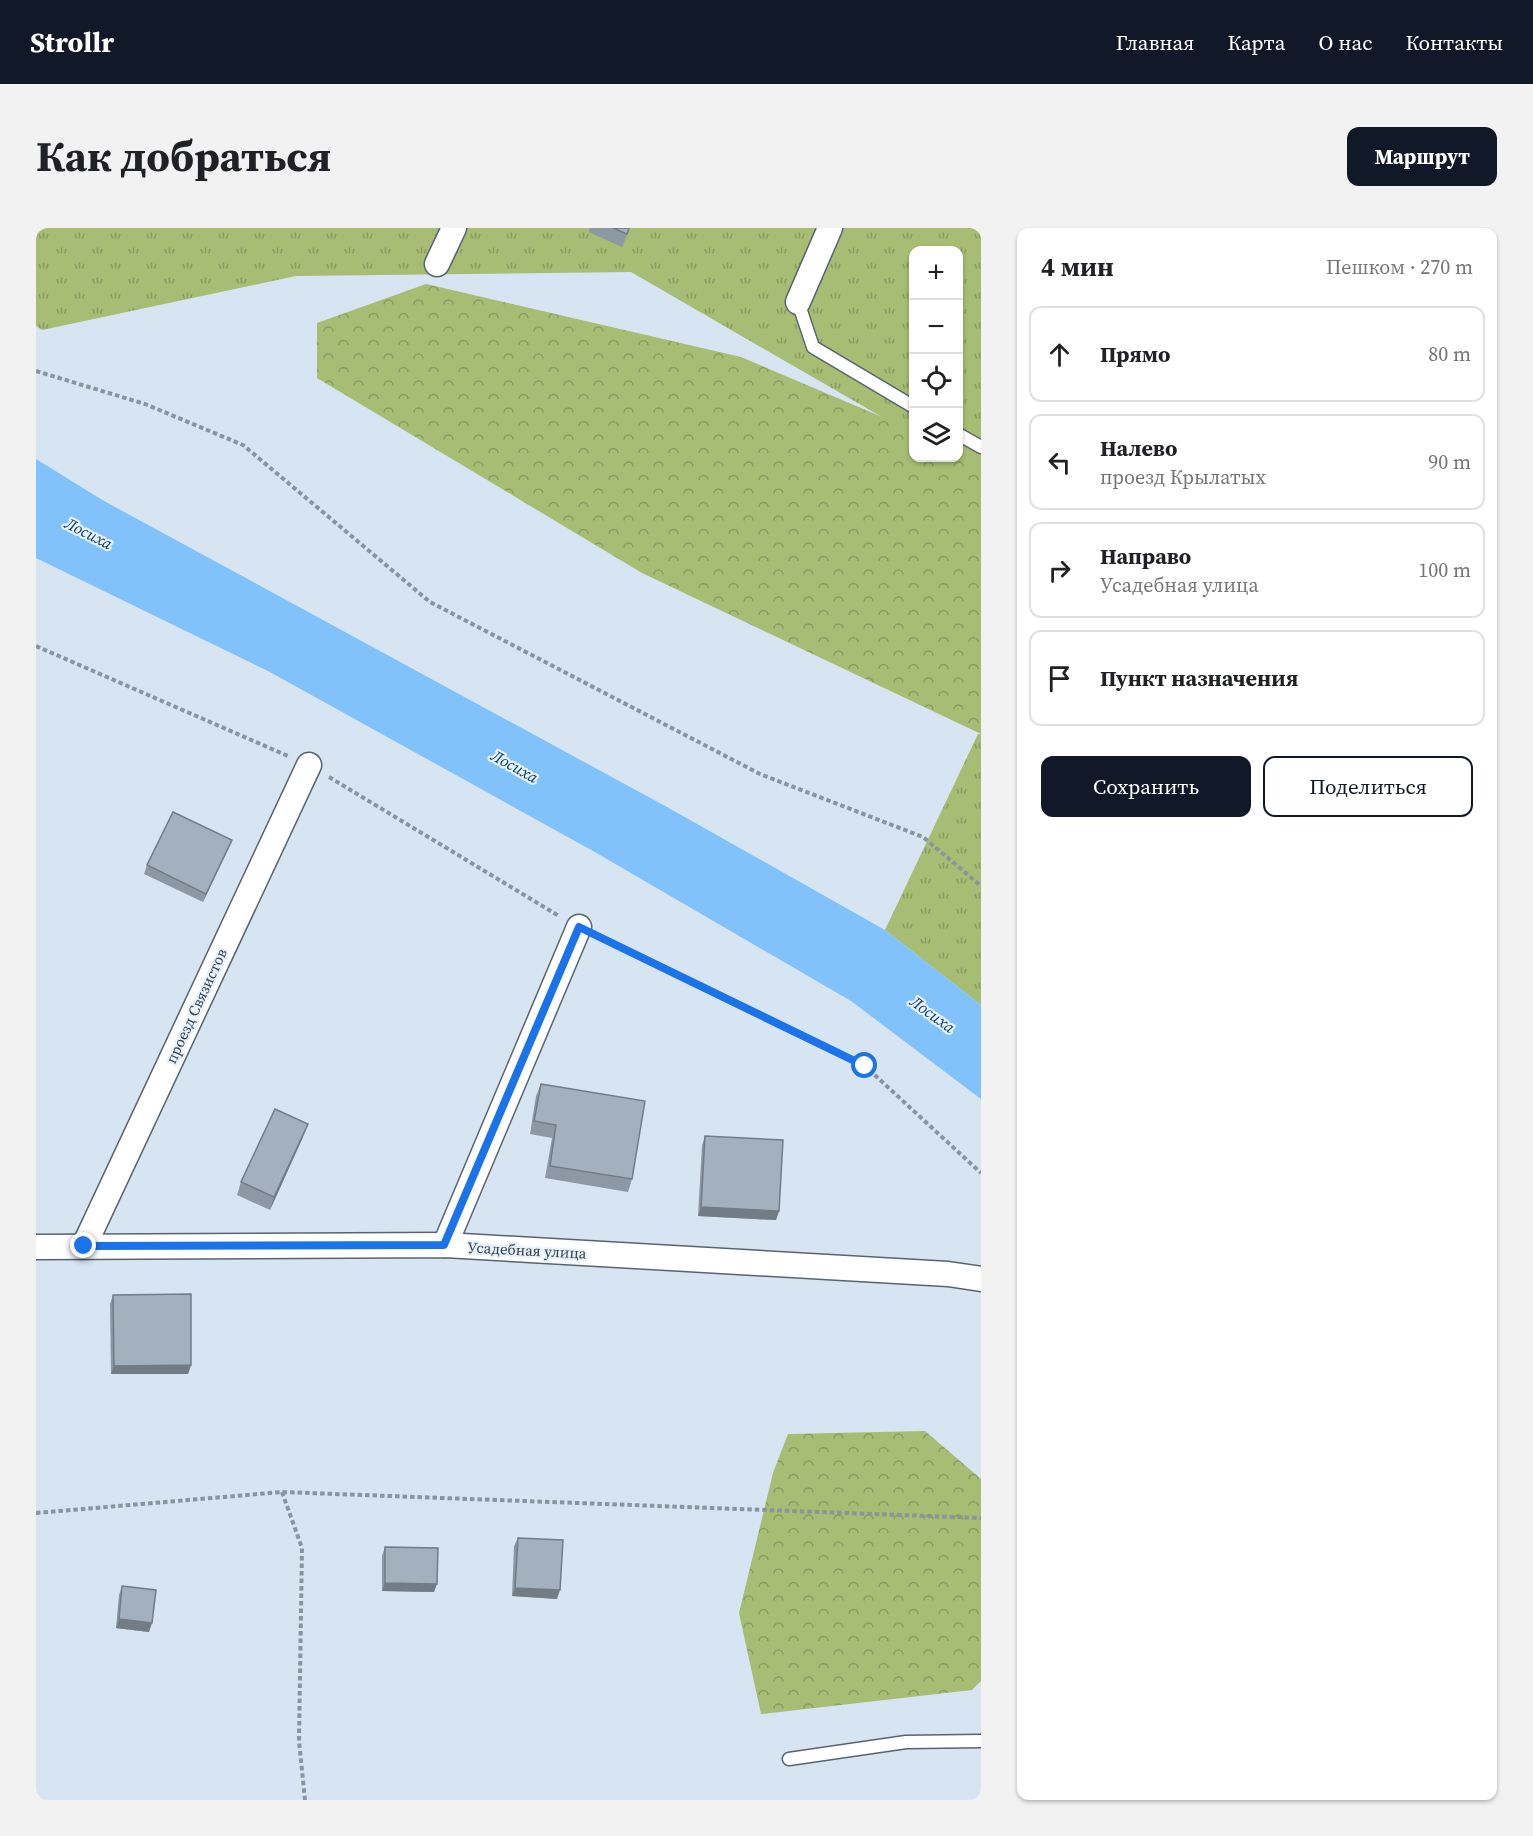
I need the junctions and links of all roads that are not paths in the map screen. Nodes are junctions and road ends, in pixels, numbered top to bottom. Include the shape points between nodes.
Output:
1 (454, 228) edge
2 (830, 228) edge
3 (437, 264) dead end
4 (798, 302) joint
5 (909, 404) edge
6 (963, 437) edge
7 (981, 447) edge
8 (309, 765) road end
9 (579, 927) road end
10 (444, 1245) junction
11 (84, 1246) junction
12 (36, 1247) edge
13 (981, 1279) edge
14 (981, 1741) edge
15 (789, 1759) dead end

1 - 3 street
2 - 4 street
4 - 5 lane via 813,347
6 - 7 lane
8 - 11 street, проезд Связистов
9 - 10 street
10 - 11 street, Усадебная улица
10 - 13 street, Усадебная улица
11 - 12 street, Усадебная улица
14 - 15 lane via 906,1742

